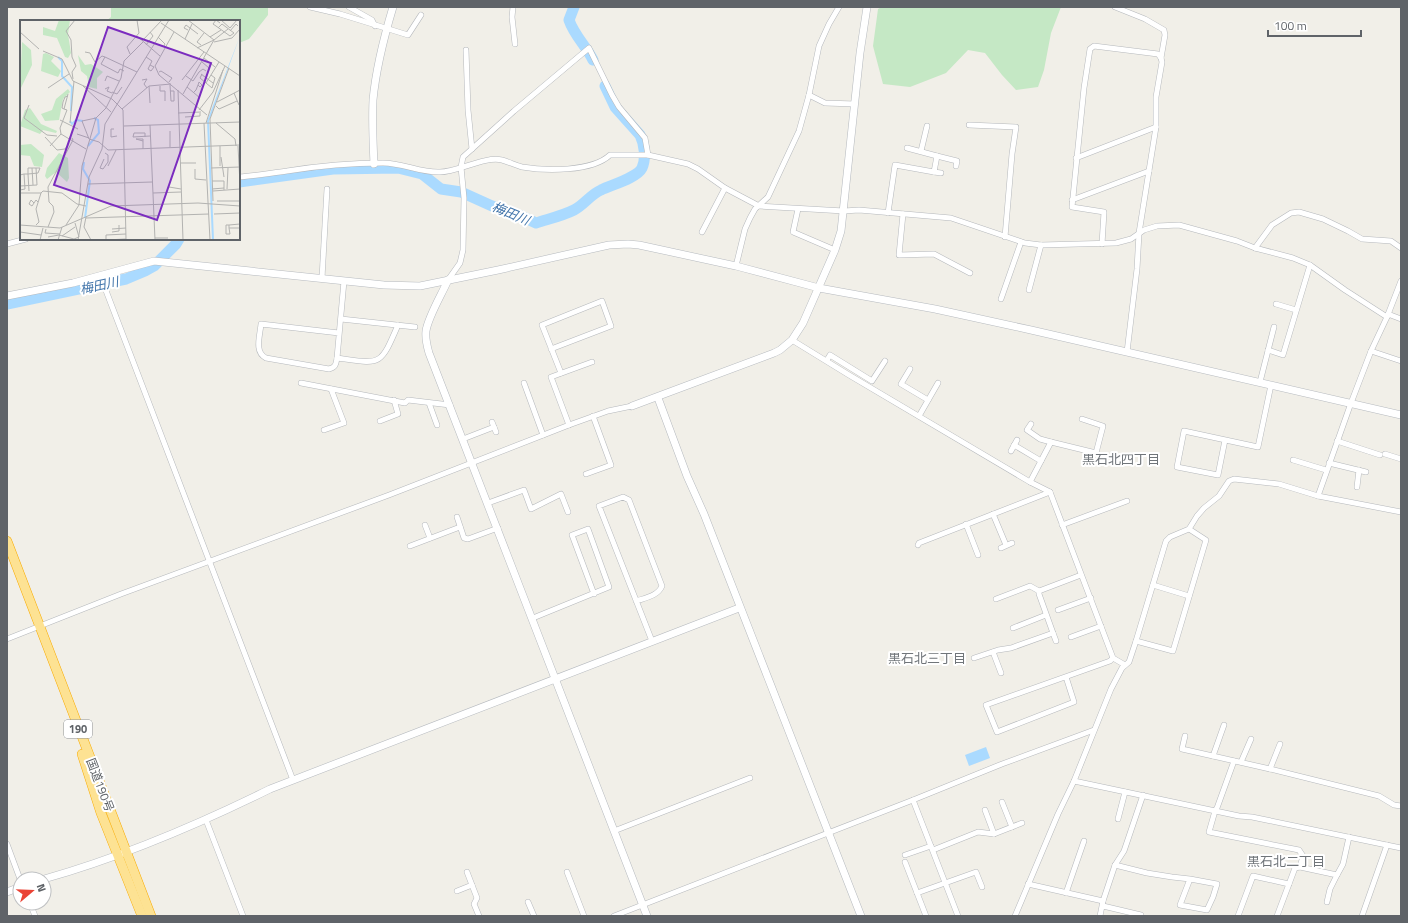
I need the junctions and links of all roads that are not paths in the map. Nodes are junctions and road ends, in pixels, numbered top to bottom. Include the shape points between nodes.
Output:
1 (310, 7) edge
2 (349, 7) edge
3 (393, 7) edge
4 (513, 7) edge
5 (839, 7) edge
6 (866, 7) edge
7 (1116, 7) edge
8 (421, 15) dead end
9 (375, 26) junction
10 (387, 28) junction
11 (515, 44) dead end
12 (466, 50) dead end
13 (1161, 58) junction
14 (809, 94) junction
15 (855, 104) junction
16 (968, 125) dead end
17 (927, 126) dead end
18 (1156, 127) junction
19 (907, 148) dead end
20 (472, 149) junction
21 (921, 152) junction
22 (645, 155) junction
23 (937, 156) junction
24 (1076, 158) junction
25 (374, 164) junction
26 (956, 166) dead end
27 (461, 167) junction
28 (1149, 171) junction
29 (934, 172) junction
30 (941, 173) dead end
31 (240, 177) edge
32 (725, 188) junction
33 (327, 189) dead end
34 (1072, 200) junction
35 (759, 206) junction
36 (798, 209) junction
37 (844, 211) junction
38 (888, 213) junction
39 (903, 214) junction
40 (702, 232) dead end
41 (1139, 233) junction
42 (1005, 237) junction
43 (22, 240) edge
44 (1021, 242) junction
45 (7, 244) edge
46 (1102, 244) junction
47 (1041, 246) junction
48 (1256, 248) junction
49 (1401, 248) edge
50 (835, 250) junction
51 (1310, 265) junction
52 (736, 266) junction
53 (970, 273) dead end
54 (100, 275) junction
55 (322, 278) junction
56 (448, 280) junction
57 (1401, 280) edge
58 (344, 281) junction
59 (819, 288) junction
60 (1029, 290) dead end
61 (7, 296) edge
62 (1001, 299) dead end
63 (1276, 304) dead end
64 (1296, 310) junction
65 (1387, 316) junction
66 (341, 319) junction
67 (1401, 319) edge
68 (398, 325) junction
69 (416, 327) dead end
70 (1274, 327) dead end
71 (340, 333) junction
72 (792, 340) junction
73 (551, 350) junction
74 (1268, 350) junction
75 (1371, 351) junction
76 (1127, 352) junction
77 (337, 358) junction
78 (827, 360) junction
79 (885, 361) dead end
80 (1401, 361) edge
81 (592, 362) dead end
82 (910, 369) dead end
83 (561, 373) junction
84 (1260, 382) junction
85 (300, 383) dead end
86 (524, 383) dead end
87 (938, 383) dead end
88 (1272, 385) junction
89 (331, 389) junction
90 (658, 398) junction
91 (394, 400) junction
92 (928, 400) junction
93 (430, 403) junction
94 (1350, 403) junction
95 (450, 405) junction
96 (632, 406) joint
97 (1401, 414) edge
98 (593, 416) junction
99 (919, 416) junction
100 (1082, 419) dead end
101 (380, 421) dead end
102 (1031, 424) dead end
103 (437, 425) dead end
104 (569, 425) junction
105 (494, 427) dead end
106 (324, 430) dead end
107 (543, 435) junction
108 (463, 439) junction
109 (1225, 440) junction
110 (1337, 440) junction
111 (1051, 442) junction
112 (1011, 451) dead end
113 (1401, 459) edge
114 (1293, 460) dead end
115 (1041, 461) junction
116 (473, 463) junction
117 (1329, 463) junction
118 (1326, 470) junction
119 (1359, 470) junction
120 (1366, 472) dead end
121 (586, 474) dead end
122 (1030, 482) junction
123 (1357, 487) dead end
124 (1050, 492) junction
125 (1318, 496) junction
126 (1127, 501) dead end
127 (488, 503) junction
128 (568, 512) dead end
129 (1401, 512) edge
130 (994, 514) junction
131 (456, 517) dead end
132 (966, 524) junction
133 (425, 525) dead end
134 (1062, 525) junction
135 (460, 527) junction
136 (498, 528) junction
137 (1189, 529) junction
138 (430, 538) junction
139 (7, 541) edge
140 (1012, 543) dead end
141 (918, 545) dead end
142 (1006, 545) junction
143 (410, 546) dead end
144 (1001, 548) dead end
145 (978, 555) dead end
146 (7, 557) edge
147 (209, 561) junction
148 (1081, 575) junction
149 (1153, 585) junction
150 (1039, 591) junction
151 (594, 594) junction
152 (1189, 596) junction
153 (1090, 598) junction
154 (996, 599) dead end
155 (636, 601) junction
156 (739, 608) junction
157 (1058, 610) dead end
158 (1046, 615) junction
159 (533, 618) junction
160 (1102, 626) junction
161 (37, 627) junction
162 (1013, 628) dead end
163 (1053, 633) junction
164 (1071, 637) dead end
165 (7, 639) edge
166 (652, 641) junction
167 (1056, 641) dead end
168 (1136, 641) junction
169 (993, 652) junction
170 (974, 658) dead end
171 (1113, 658) junction
172 (1126, 665) junction
173 (1001, 673) dead end
174 (1066, 677) junction
175 (555, 679) junction
176 (1224, 725) dead end
177 (1094, 730) junction
178 (1185, 736) dead end
179 (1251, 738) dead end
180 (1280, 744) dead end
181 (1213, 756) junction
182 (1234, 761) junction
183 (1241, 762) junction
184 (1270, 769) junction
185 (750, 778) dead end
186 (293, 780) junction
187 (1074, 781) junction
188 (1125, 792) junction
189 (1143, 795) junction
190 (913, 800) junction
191 (1002, 802) dead end
192 (1401, 806) edge
193 (985, 810) dead end
194 (1215, 811) junction
195 (1118, 819) dead end
196 (206, 820) junction
197 (1022, 823) dead end
198 (1012, 827) junction
199 (614, 832) junction
200 (828, 833) junction
201 (994, 834) junction
202 (1349, 837) junction
203 (1084, 841) dead end
204 (7, 844) edge
205 (1387, 845) junction
206 (932, 848) junction
207 (1401, 848) edge
208 (121, 854) junction
209 (906, 855) dead end
210 (905, 862) dead end
211 (1115, 865) junction
212 (1300, 867) junction
213 (17, 871) edge
214 (467, 872) dead end
215 (567, 872) dead end
216 (1337, 875) junction
217 (52, 877) edge
218 (1190, 879) junction
219 (945, 883) junction
220 (1028, 884) junction
221 (1289, 884) junction
222 (472, 885) junction
223 (982, 887) dead end
224 (457, 891) dead end
225 (917, 893) junction
226 (1066, 893) junction
227 (528, 902) dead end
228 (1327, 902) dead end
229 (1103, 904) junction
230 (643, 905) junction
231 (142, 916) edge
232 (150, 916) edge
233 (243, 916) edge
234 (479, 916) edge
235 (534, 916) edge
236 (584, 916) edge
237 (614, 916) edge
238 (647, 916) edge
239 (861, 916) edge
240 (926, 916) edge
241 (958, 916) edge
242 (1015, 916) edge
243 (1100, 916) edge
244 (1141, 916) edge
245 (1238, 916) edge
246 (1277, 916) edge
247 (1362, 916) edge

1 - 9 street
2 - 9 street via 372,20
3 - 10 street
4 - 11 street
5 - 14 street via 819,46
6 - 15 street
7 - 13 street via 1164,30
8 - 10 street via 408,35
9 - 10 street
10 - 25 street via 373,100
12 - 20 street
13 - 18 street via 1156,97
13 - 24 street via 1158,54 1094,46 1090,49
14 - 15 street via 825,103
14 - 35 street via 799,131 768,197
15 - 37 street
16 - 42 street via 1016,127
17 - 21 street
18 - 24 street
18 - 28 street
19 - 21 street
20 - 22 street via 587,49 619,107 645,138
20 - 27 street via 463,157
21 - 23 street
22 - 27 street via 610,155 590,166 565,168 522,167 501,160
22 - 32 street via 688,164
23 - 26 street via 957,161
23 - 29 street
24 - 34 street
25 - 27 street via 396,164 441,172
25 - 31 street
27 - 56 street via 464,191 462,250 460,263
28 - 34 street
28 - 41 street
29 - 30 street
29 - 38 street via 895,165
32 - 35 street
32 - 40 street
33 - 55 street
34 - 46 street via 1072,208 1104,212
35 - 36 street
35 - 52 street via 745,229
36 - 37 street
36 - 50 street via 793,232
37 - 38 street
37 - 50 street
38 - 39 street
39 - 42 street via 951,218
39 - 53 street via 899,254 934,254
41 - 46 street via 1131,239
41 - 48 street via 1157,226 1179,224
41 - 76 street
42 - 44 street
43 - 45 street
44 - 47 street
44 - 62 street
46 - 47 street
47 - 60 street
48 - 49 street via 1272,225 1291,213 1298,212 1323,219 1348,230 1362,240 1392,241
48 - 51 street
50 - 59 street
51 - 64 street
51 - 65 street
52 - 56 street via 628,244 609,245
52 - 59 street
54 - 55 street via 154,261
54 - 61 street
54 - 147 street
55 - 58 street
56 - 58 street via 420,286
56 - 95 street via 428,322 426,340
57 - 65 street
58 - 66 street
59 - 72 street
59 - 76 street via 935,309
63 - 64 street
64 - 74 street via 1283,355
65 - 67 street
65 - 75 street
66 - 68 street
66 - 71 street
68 - 69 street
68 - 77 street via 383,357 376,361 370,363
70 - 74 street
71 - 77 street
71 - 77 street via 261,324 259,348 260,353 266,358 329,369 336,366
72 - 78 street
72 - 90 street via 774,353
73 - 73 street via 611,326 602,302 542,325
73 - 83 street
74 - 84 street
75 - 80 street
75 - 94 street
76 - 84 street
78 - 79 street via 830,355 872,381
78 - 99 street
81 - 83 street
82 - 92 street via 901,384
83 - 104 street via 551,377
84 - 88 street
85 - 89 street
86 - 107 street
87 - 92 street
88 - 94 street
88 - 109 street via 1258,447
89 - 91 street
89 - 106 street via 344,423
90 - 96 street
90 - 156 street
91 - 93 street
91 - 101 street via 398,414
92 - 99 street
93 - 95 street
93 - 103 street
94 - 97 street
94 - 110 street
95 - 108 street
96 - 98 street
98 - 104 street
98 - 121 street via 611,465
99 - 122 street
100 - 111 street via 1103,426 1096,453
102 - 111 street via 1027,430 1040,439
104 - 107 street
105 - 108 street
107 - 116 street
108 - 116 street
109 - 109 street via 1184,431 1177,467 1218,475
110 - 113 street
110 - 117 street
111 - 115 street
112 - 115 street via 1016,443
114 - 118 street
115 - 122 street
116 - 127 street
116 - 147 street
117 - 118 street
117 - 119 street
118 - 125 street
119 - 120 street
119 - 123 street
122 - 124 street
124 - 130 street
124 - 134 street
125 - 129 street
125 - 137 street via 1279,484 1234,479 1229,481 1219,496 1204,508
126 - 134 street
127 - 128 street via 524,490 531,509 561,494
127 - 136 street
130 - 132 street
130 - 142 street
131 - 135 street
132 - 141 street
132 - 145 street
133 - 138 street
134 - 148 street
135 - 136 street via 464,538 468,539
135 - 138 street
136 - 159 street
137 - 149 street via 1166,541
137 - 152 street via 1206,540
138 - 143 street
139 - 161 highway, 国道190号 / 190
140 - 142 street
142 - 144 street
146 - 161 highway, 国道190号 / 190
147 - 161 street
147 - 186 street
148 - 150 street
148 - 153 street
149 - 152 street
149 - 168 street
150 - 154 street via 1030,586
150 - 158 street
151 - 151 street via 572,535 588,529 609,587
151 - 159 street
152 - 168 street via 1173,651
153 - 157 street
153 - 160 street
155 - 155 street via 656,594 662,586 629,500 623,497 599,506
155 - 166 street
156 - 166 street
156 - 200 street
158 - 162 street
158 - 163 street
159 - 175 street
160 - 164 street
160 - 171 street
161 - 165 street
161 - 208 highway, 国道190号 / 190 via 101,813
163 - 167 street
163 - 169 street
166 - 175 street
168 - 172 street
169 - 170 street
169 - 173 street
171 - 172 street
171 - 174 street
172 - 177 street via 1111,689
174 - 174 street via 1074,702 997,732 986,705
175 - 186 street
175 - 199 street
176 - 181 street
177 - 187 street
177 - 190 street
178 - 181 street via 1182,749
179 - 183 street
180 - 184 street
181 - 182 street
182 - 183 street
182 - 194 street
183 - 184 street
184 - 192 street via 1379,796
185 - 199 street
186 - 196 street
187 - 188 street
187 - 220 street
188 - 189 street
188 - 195 street
189 - 194 street
189 - 211 street via 1124,851
190 - 200 street
190 - 206 street
191 - 198 street
193 - 201 street
194 - 202 street
194 - 212 street via 1209,832 1299,850 1303,856
196 - 208 street
196 - 233 street
197 - 198 street
198 - 201 street
199 - 230 street
200 - 230 street
200 - 239 street
201 - 206 street via 978,832
202 - 205 street
202 - 216 street via 1343,864
203 - 226 street
204 - 213 street
205 - 207 street
205 - 247 street
206 - 209 street
206 - 219 street
208 - 217 street
208 - 231 highway, 国道190号 / 190
208 - 232 highway, 国道190号 / 190
210 - 225 street
211 - 218 street
211 - 229 street
212 - 216 street
212 - 221 street via 1295,868
214 - 222 street
215 - 236 street
216 - 228 street
218 - 218 street via 1180,905 1207,910 1217,884
219 - 223 street via 976,872
219 - 225 street
219 - 241 street
220 - 226 street
220 - 242 street
221 - 245 street via 1252,876
221 - 246 street
222 - 224 street
222 - 234 street via 477,898 474,904
225 - 240 street
226 - 229 street
227 - 235 street
229 - 243 street
229 - 244 street
230 - 237 street
230 - 238 street

